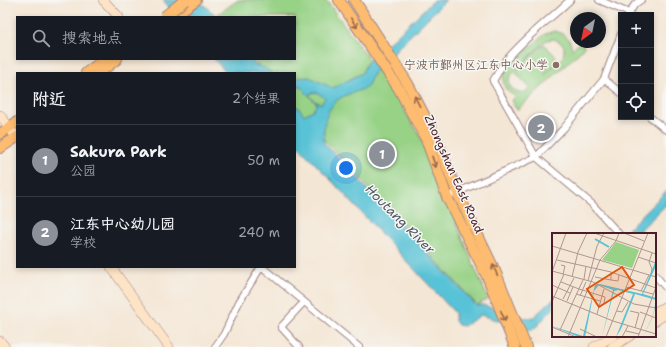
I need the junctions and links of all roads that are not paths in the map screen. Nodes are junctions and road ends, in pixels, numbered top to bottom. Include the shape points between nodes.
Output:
1 (103, 0) edge
2 (186, 0) edge
3 (196, 0) edge
4 (339, 0) edge
5 (354, 0) edge
6 (570, 0) edge
7 (599, 0) edge
8 (642, 0) edge
9 (625, 12) edge
10 (630, 12) edge
11 (118, 16) edge
12 (165, 16) edge
13 (173, 16) edge
14 (618, 42) edge
15 (104, 60) edge
16 (117, 60) edge
17 (388, 64) junction
18 (87, 72) edge
19 (100, 72) edge
20 (604, 79) junction
21 (618, 91) edge
22 (0, 115) edge
23 (654, 120) edge
24 (13, 125) edge
25 (666, 130) edge
26 (0, 134) edge
27 (16, 138) edge
28 (0, 148) edge
29 (536, 157) junction
30 (456, 192) junction
31 (447, 197) junction
32 (618, 233) edge
33 (112, 268) edge
34 (260, 268) edge
35 (262, 268) edge
36 (656, 276) edge
37 (666, 288) edge
38 (304, 302) junction
39 (666, 306) edge
40 (656, 311) edge
41 (666, 314) edge
42 (656, 320) edge
43 (611, 337) edge
44 (628, 337) edge
45 (0, 341) edge
46 (5, 347) edge
47 (169, 347) edge
48 (214, 347) edge
49 (299, 347) edge
50 (359, 347) edge
51 (515, 347) edge
52 (526, 347) edge
53 (594, 347) edge
54 (612, 347) edge

1 - 11 street
2 - 12 main road, bridge
3 - 13 main road
4 -> 17 main road, Zhongshan East Road via 370,46
5 - 17 main road, Zhongshan East Road via 378,38
6 - 29 street via 534,31 504,63 493,82
7 - 9 street
8 - 10 street via 635,4
14 - 20 street
15 - 18 main road
16 - 19 main road
30 -> 17 main road via 436,138 408,84
17 -> 31 main road, Zhongshan East Road via 426,139
20 - 21 street
20 - 29 street via 564,128
22 - 24 street
23 - 25 street
24 - 26 main road
27 - 28 main road
29 - 30 street
29 - 32 street via 592,204
30 - 31 street
52 -> 30 main road via 496,271
31 -> 51 main road, Zhongshan East Road via 488,278
33 - 47 street
34 - 48 street via 239,302 224,334
35 - 38 street
36 - 37 street
38 - 49 street via 281,327
38 - 50 street
39 - 40 street
41 - 42 street
43 - 53 street
44 - 54 street
45 - 46 street

